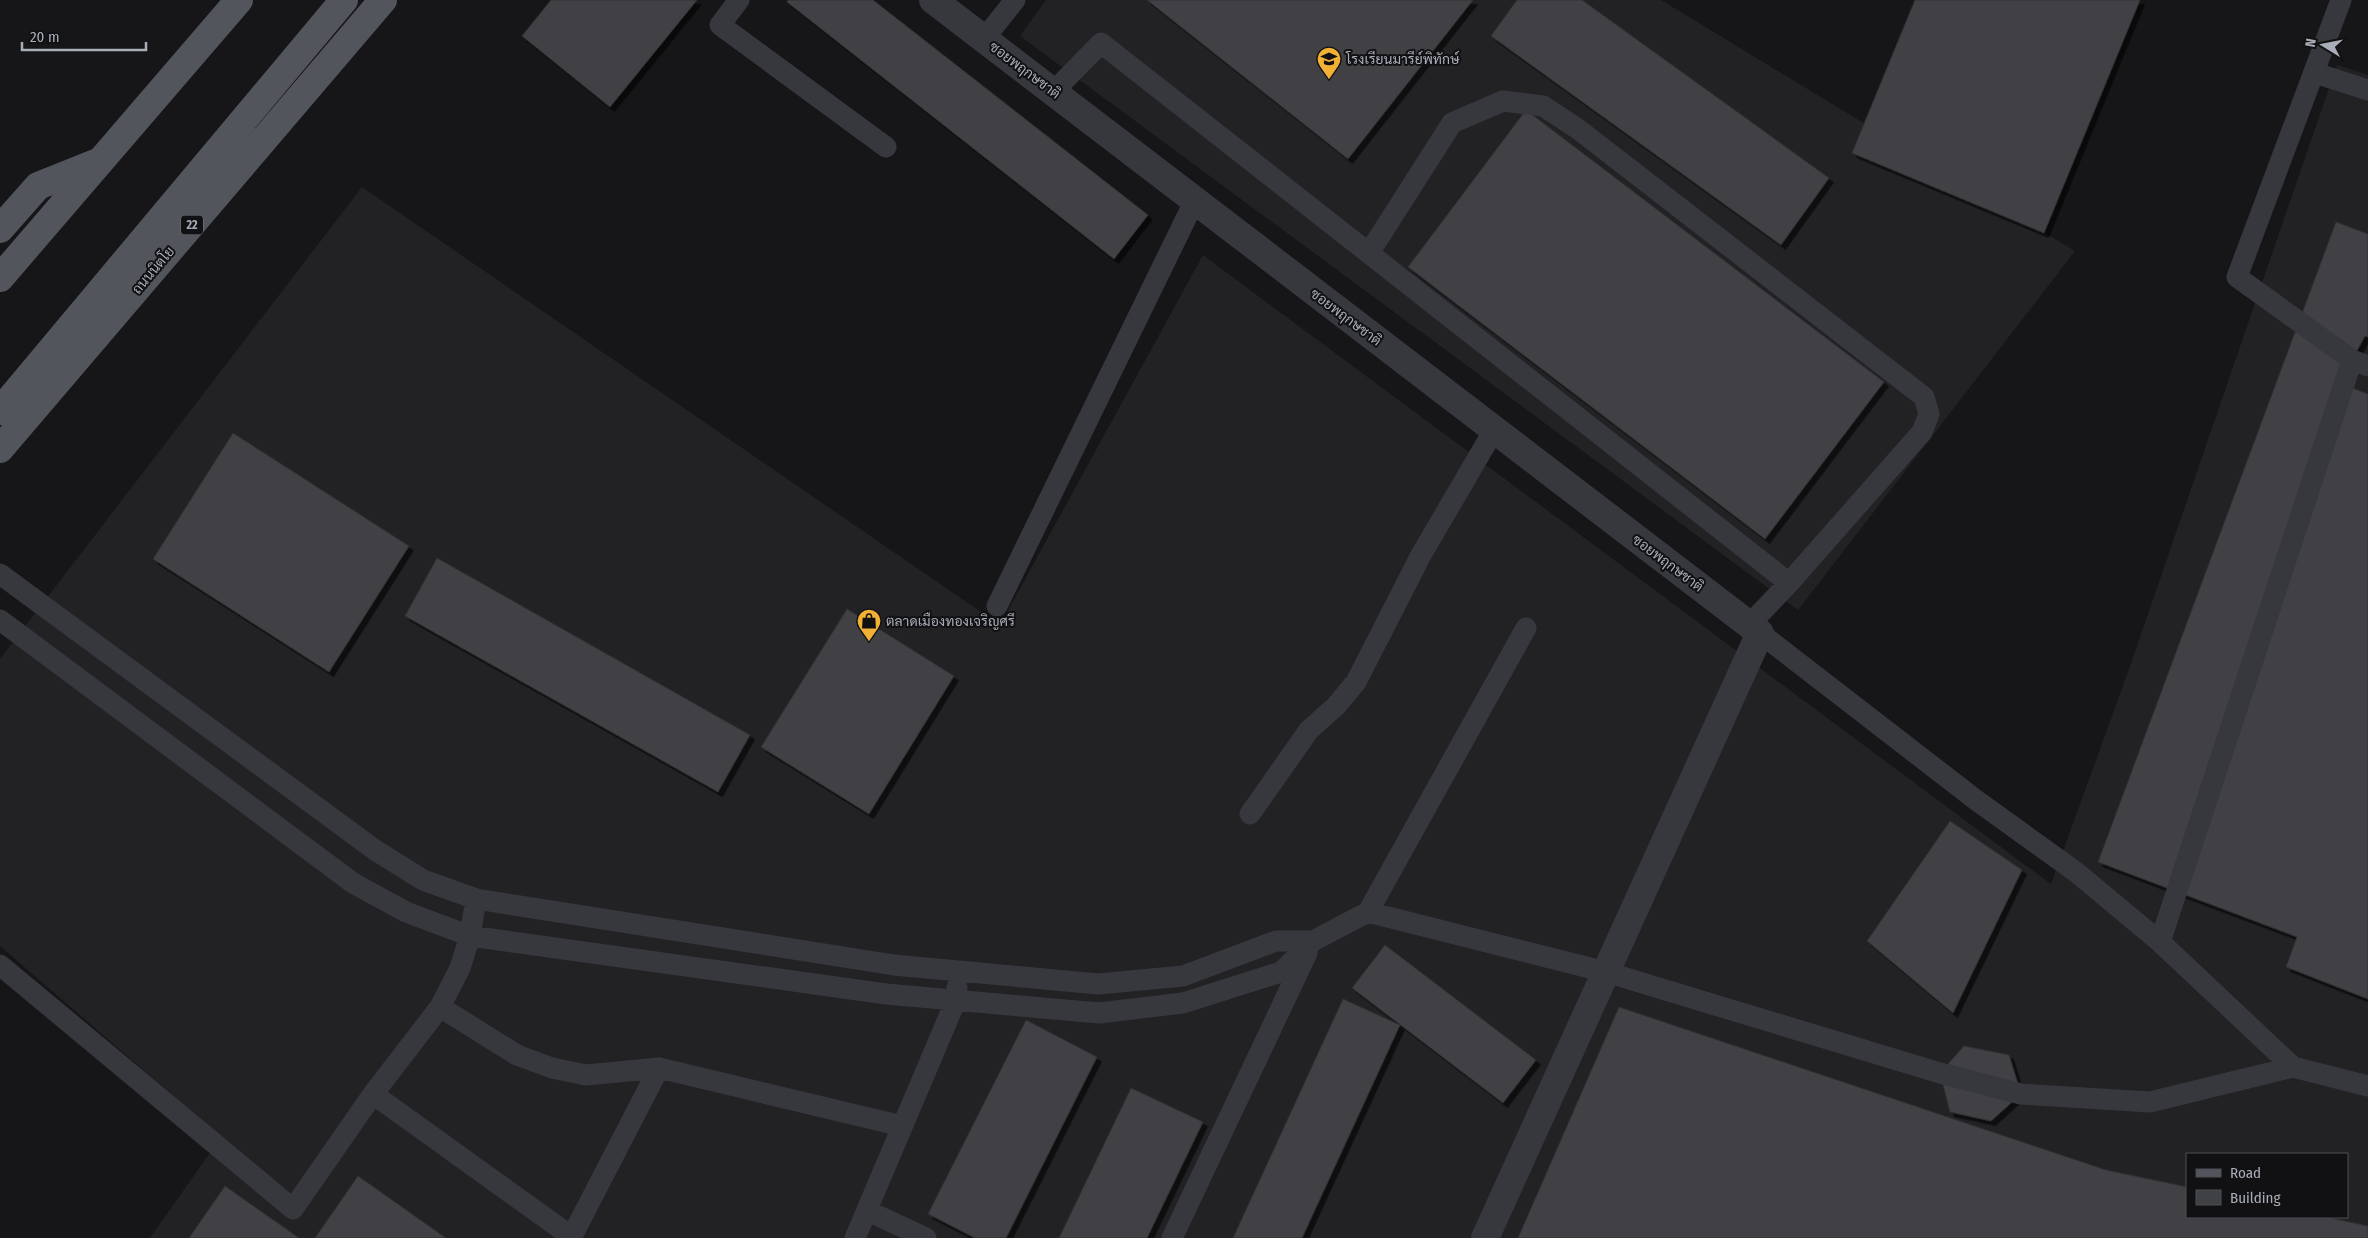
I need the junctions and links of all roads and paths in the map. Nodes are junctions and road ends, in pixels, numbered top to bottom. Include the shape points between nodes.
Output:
1 (239, 0) edge
2 (344, 0) edge
3 (383, 0) edge
4 (739, 0) edge
5 (933, 0) edge
6 (1015, 0) edge
7 (2341, 0) edge
8 (984, 39) junction
9 (2315, 73) junction
10 (2368, 90) edge
11 (1052, 92) junction
12 (886, 147) dead end
13 (101, 160) junction
14 (1194, 200) junction
15 (0, 229) edge
16 (1369, 253) junction
17 (0, 278) edge
18 (2360, 363) edge
19 (0, 411) edge
20 (1494, 430) junction
21 (0, 449) edge
22 (0, 574) edge
23 (1789, 583) junction
24 (997, 606) dead end
25 (0, 620) edge
26 (1526, 628) dead end
27 (1754, 629) junction
28 (1250, 814) dead end
29 (476, 899) junction
30 (1368, 912) junction
31 (470, 936) junction
32 (1313, 941) junction
33 (2160, 942) junction
34 (0, 965) edge
35 (958, 971) junction
36 (1606, 972) junction
37 (956, 1000) junction
38 (440, 1007) junction
39 (2292, 1067) junction
40 (659, 1068) junction
41 (2368, 1086) edge
42 (373, 1094) junction
43 (902, 1126) junction
44 (868, 1211) junction
45 (571, 1237) edge
46 (855, 1238) edge
47 (926, 1238) edge
48 (1172, 1238) edge
49 (1485, 1238) edge

1 - 13 main road
2 - 19 main road
3 - 21 main road, ถนนนิตโย / 22
4 - 12 lane via 720,25
5 - 8 street, ซอยพฤกษชาติ
6 - 8 lane
7 - 9 lane
8 - 11 street, ซอยพฤกษชาติ
9 - 10 lane
9 - 18 lane via 2237,277
11 - 14 street, ซอยพฤกษชาติ
11 - 16 lane via 1101,43
13 - 15 main road via 38,186
13 - 17 main road
14 - 20 street, ซอยพฤกษชาติ
14 - 24 lane
16 - 23 lane
16 - 23 lane via 1452,122 1503,101 1543,106 1578,129 1924,397 1929,414 1922,432
18 - 33 lane
20 - 27 street, ซอยพฤกษชาติ
20 - 28 lane via 1421,555 1356,682 1336,706 1309,730
22 - 29 lane via 375,850 423,880
23 - 27 lane
25 - 31 lane via 353,883 406,912
26 - 30 lane
27 - 33 lane via 1976,800 2076,872
27 - 36 street
29 - 31 lane
29 - 35 lane via 894,965
30 - 32 lane
30 - 36 lane
31 - 37 lane via 886,994
31 - 38 lane via 460,968
32 - 35 lane via 1276,942 1183,976 1098,984
32 - 37 lane via 1281,972 1184,1003 1099,1013
32 - 48 lane
33 - 39 lane
34 - 42 lane via 292,1209
35 - 37 lane
36 - 39 lane via 1940,1073 2021,1094 2150,1102
36 - 49 street
37 - 43 lane
38 - 40 lane via 517,1056 552,1068 586,1075
38 - 42 lane
39 - 41 lane
40 - 43 lane
40 - 45 lane
42 - 45 lane
43 - 44 lane
44 - 46 lane
44 - 47 lane

